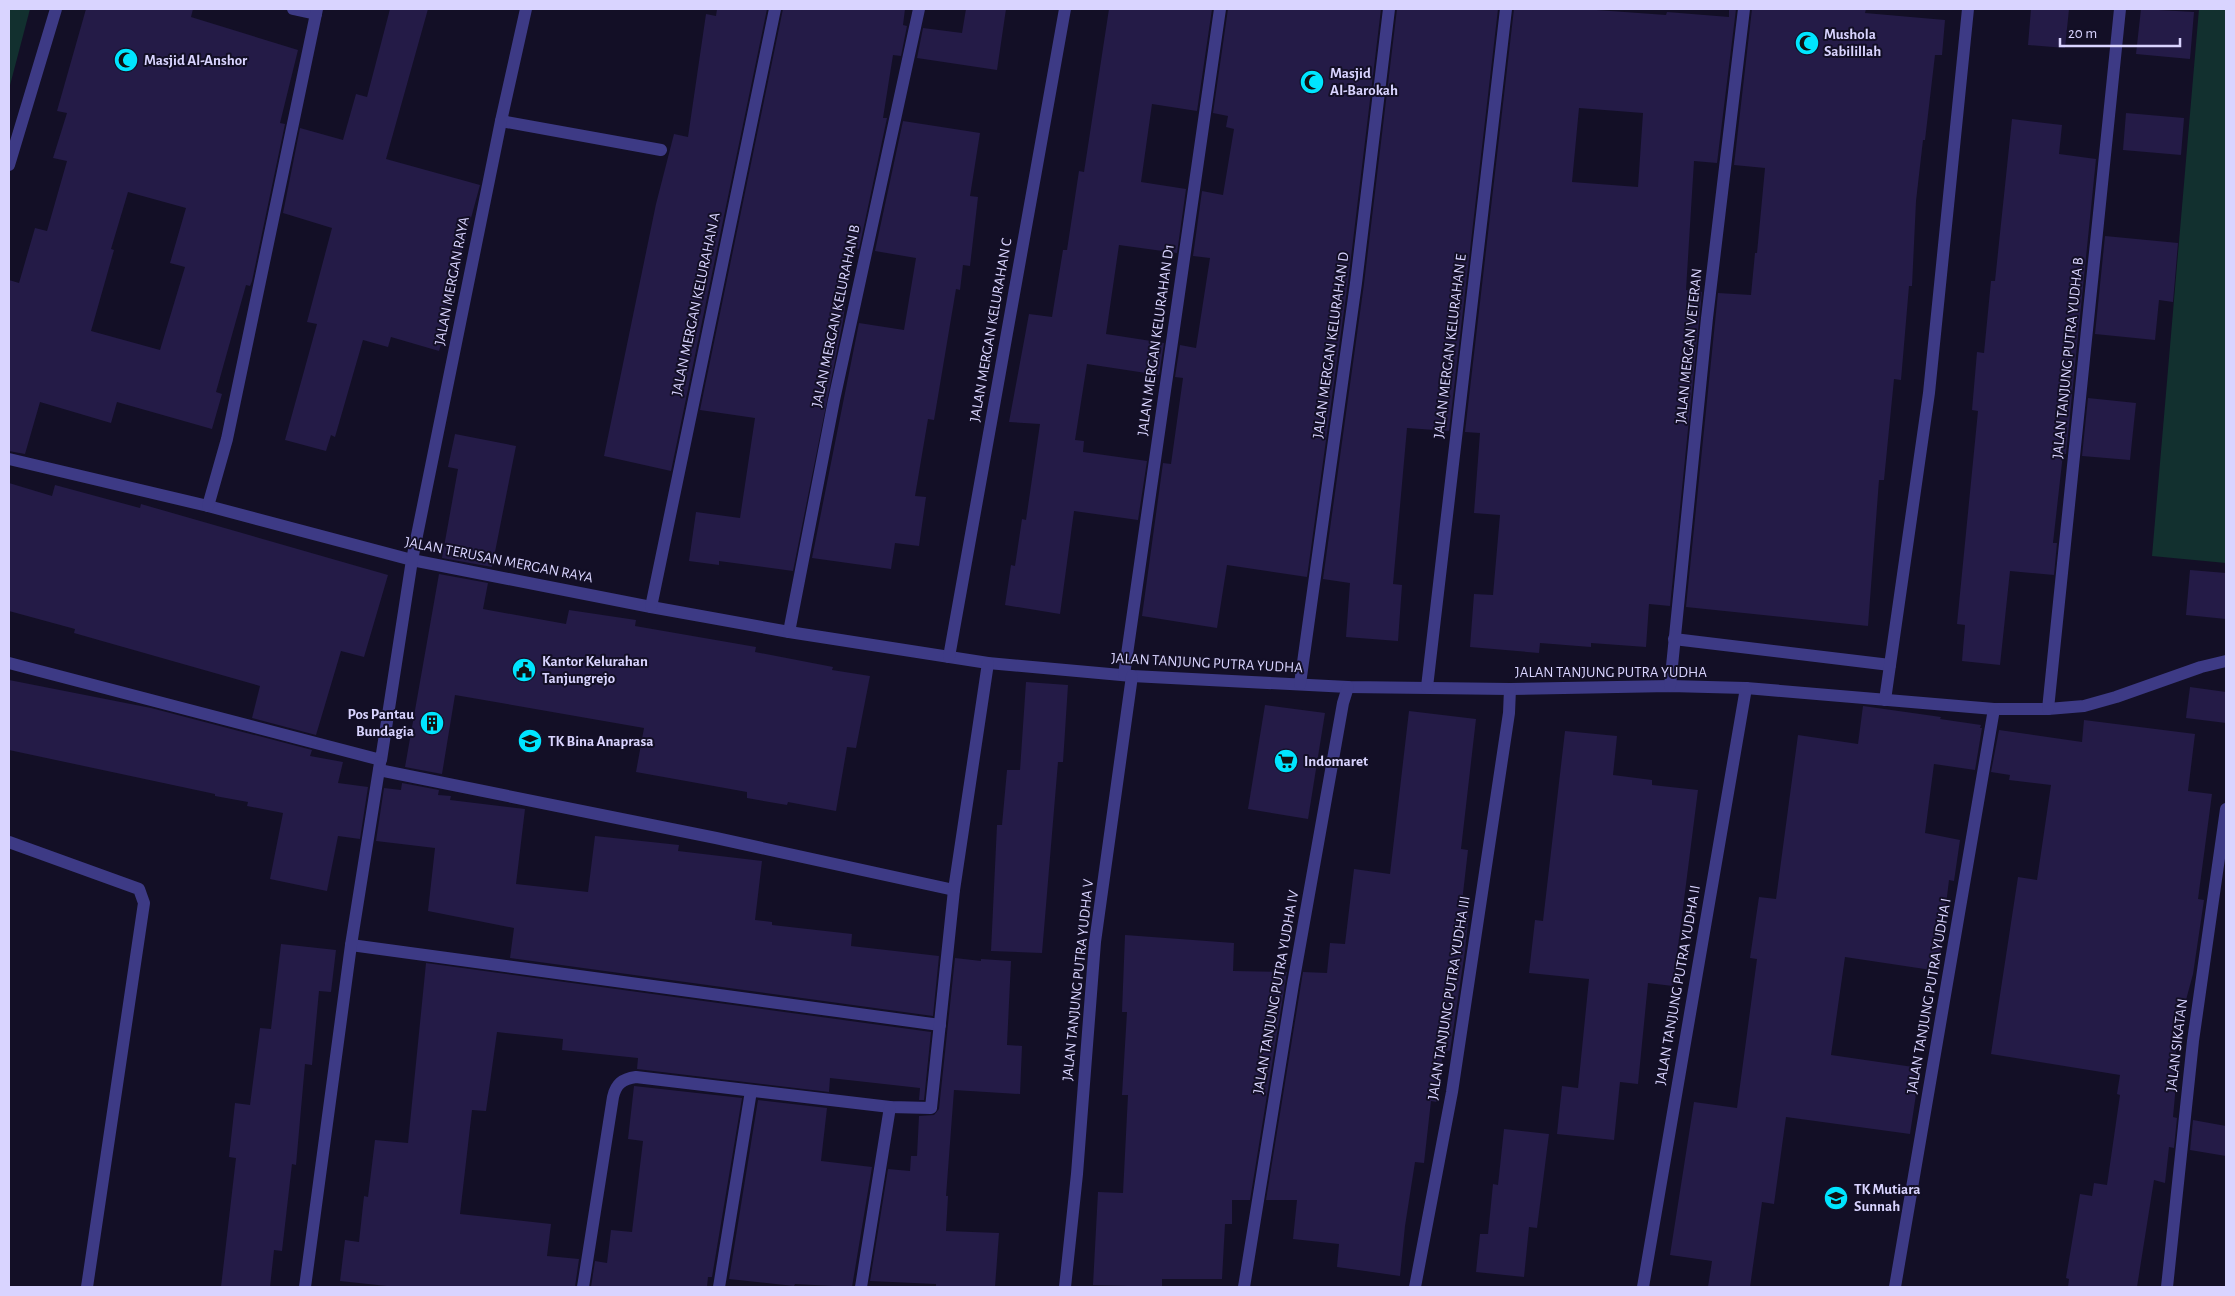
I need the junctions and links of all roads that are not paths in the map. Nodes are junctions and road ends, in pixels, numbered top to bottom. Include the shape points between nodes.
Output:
1 (56, 9) edge
2 (293, 9) edge
3 (526, 9) edge
4 (775, 9) edge
5 (919, 9) edge
6 (1065, 9) edge
7 (1220, 9) edge
8 (1390, 9) edge
9 (1506, 9) edge
10 (1744, 9) edge
11 (1968, 9) edge
12 (2120, 9) edge
13 (316, 12) edge
14 (501, 121) junction
15 (661, 150) dead end
16 (9, 165) edge
17 (9, 459) edge
18 (208, 506) junction
19 (412, 560) junction
20 (651, 607) junction
21 (789, 632) junction
22 (1674, 639) junction
23 (949, 657) junction
24 (2226, 661) edge
25 (9, 663) edge
26 (988, 663) junction
27 (1890, 664) junction
28 (1128, 676) junction
29 (1300, 684) junction
30 (1670, 686) junction
31 (1348, 687) junction
32 (1427, 687) junction
33 (1746, 688) junction
34 (1510, 689) junction
35 (1885, 700) junction
36 (1994, 710) junction
37 (2048, 710) junction
38 (380, 765) junction
39 (2226, 809) edge
40 (9, 842) edge
41 (954, 890) junction
42 (351, 945) junction
43 (940, 1025) junction
44 (751, 1091) junction
45 (890, 1107) junction
46 (87, 1287) edge
47 (305, 1287) edge
48 (582, 1287) edge
49 (719, 1287) edge
50 (861, 1287) edge
51 (1065, 1287) edge
52 (1244, 1287) edge
53 (1415, 1287) edge
54 (1642, 1287) edge
55 (1895, 1287) edge
56 (2167, 1287) edge

1 - 16 street
2 - 13 street
3 - 14 street, JALAN MERGAN RAYA
4 - 20 street, JALAN MERGAN KELURAHAN A
5 - 21 street, JALAN MERGAN KELURAHAN B via 834,400
6 - 23 street, JALAN MERGAN KELURAHAN C
7 - 28 street, JALAN MERGAN KELURAHAN D1
8 - 29 street, JALAN MERGAN KELURAHAN D via 1356,283
9 - 32 street, JALAN MERGAN KELURAHAN E
10 - 22 street, JALAN MERGAN VETERAN via 1707,318
11 - 27 street via 1929,393
12 - 37 street, JALAN TANJUNG PUTRA YUDHA B
13 - 18 street via 227,439
14 - 15 street
14 - 19 street, JALAN MERGAN RAYA
17 - 18 street, JALAN TERUSAN MERGAN RAYA
18 - 19 street, JALAN TERUSAN MERGAN RAYA
19 - 20 street, JALAN TERUSAN MERGAN RAYA
19 - 38 street, JALAN MERGAN RAYA
20 - 21 street, JALAN TERUSAN MERGAN RAYA
21 - 23 street, JALAN TERUSAN MERGAN RAYA
22 - 27 street
22 - 30 street, JALAN MERGAN VETERAN
23 - 26 street, JALAN TERUSAN MERGAN RAYA
24 - 37 street, JALAN TANJUNG PUTRA YUDHA via 2084,706
25 - 38 street
26 - 28 street, JALAN TANJUNG PUTRA YUDHA
26 - 41 street
27 - 35 street
28 - 29 street, JALAN TANJUNG PUTRA YUDHA
28 - 51 street, JALAN TANJUNG PUTRA YUDHA V via 1096,942
29 - 31 street, JALAN TANJUNG PUTRA YUDHA
30 - 33 street, JALAN TANJUNG PUTRA YUDHA
30 - 34 street, JALAN TANJUNG PUTRA YUDHA
31 - 32 street, JALAN TANJUNG PUTRA YUDHA
31 - 52 street, JALAN TANJUNG PUTRA YUDHA IV via 1292,994
32 - 34 street, JALAN TANJUNG PUTRA YUDHA
33 - 35 street, JALAN TANJUNG PUTRA YUDHA
33 - 54 street, JALAN TANJUNG PUTRA YUDHA II
34 - 53 street, JALAN TANJUNG PUTRA YUDHA III via 1452,1092
35 - 36 street, JALAN TANJUNG PUTRA YUDHA
36 - 37 street, JALAN TANJUNG PUTRA YUDHA
36 - 55 street, JALAN TANJUNG PUTRA YUDHA I
38 - 41 street
38 - 42 street, JALAN MERGAN RAYA
39 - 56 street, JALAN SIKATAN via 2193,1040
40 - 46 street via 139,888 144,903
41 - 43 street
42 - 43 street
42 - 47 street, JALAN MERGAN RAYA
43 - 45 street via 932,1108
44 - 45 street
44 - 48 street via 636,1077 625,1078 619,1083 613,1097
44 - 49 street
45 - 50 street

